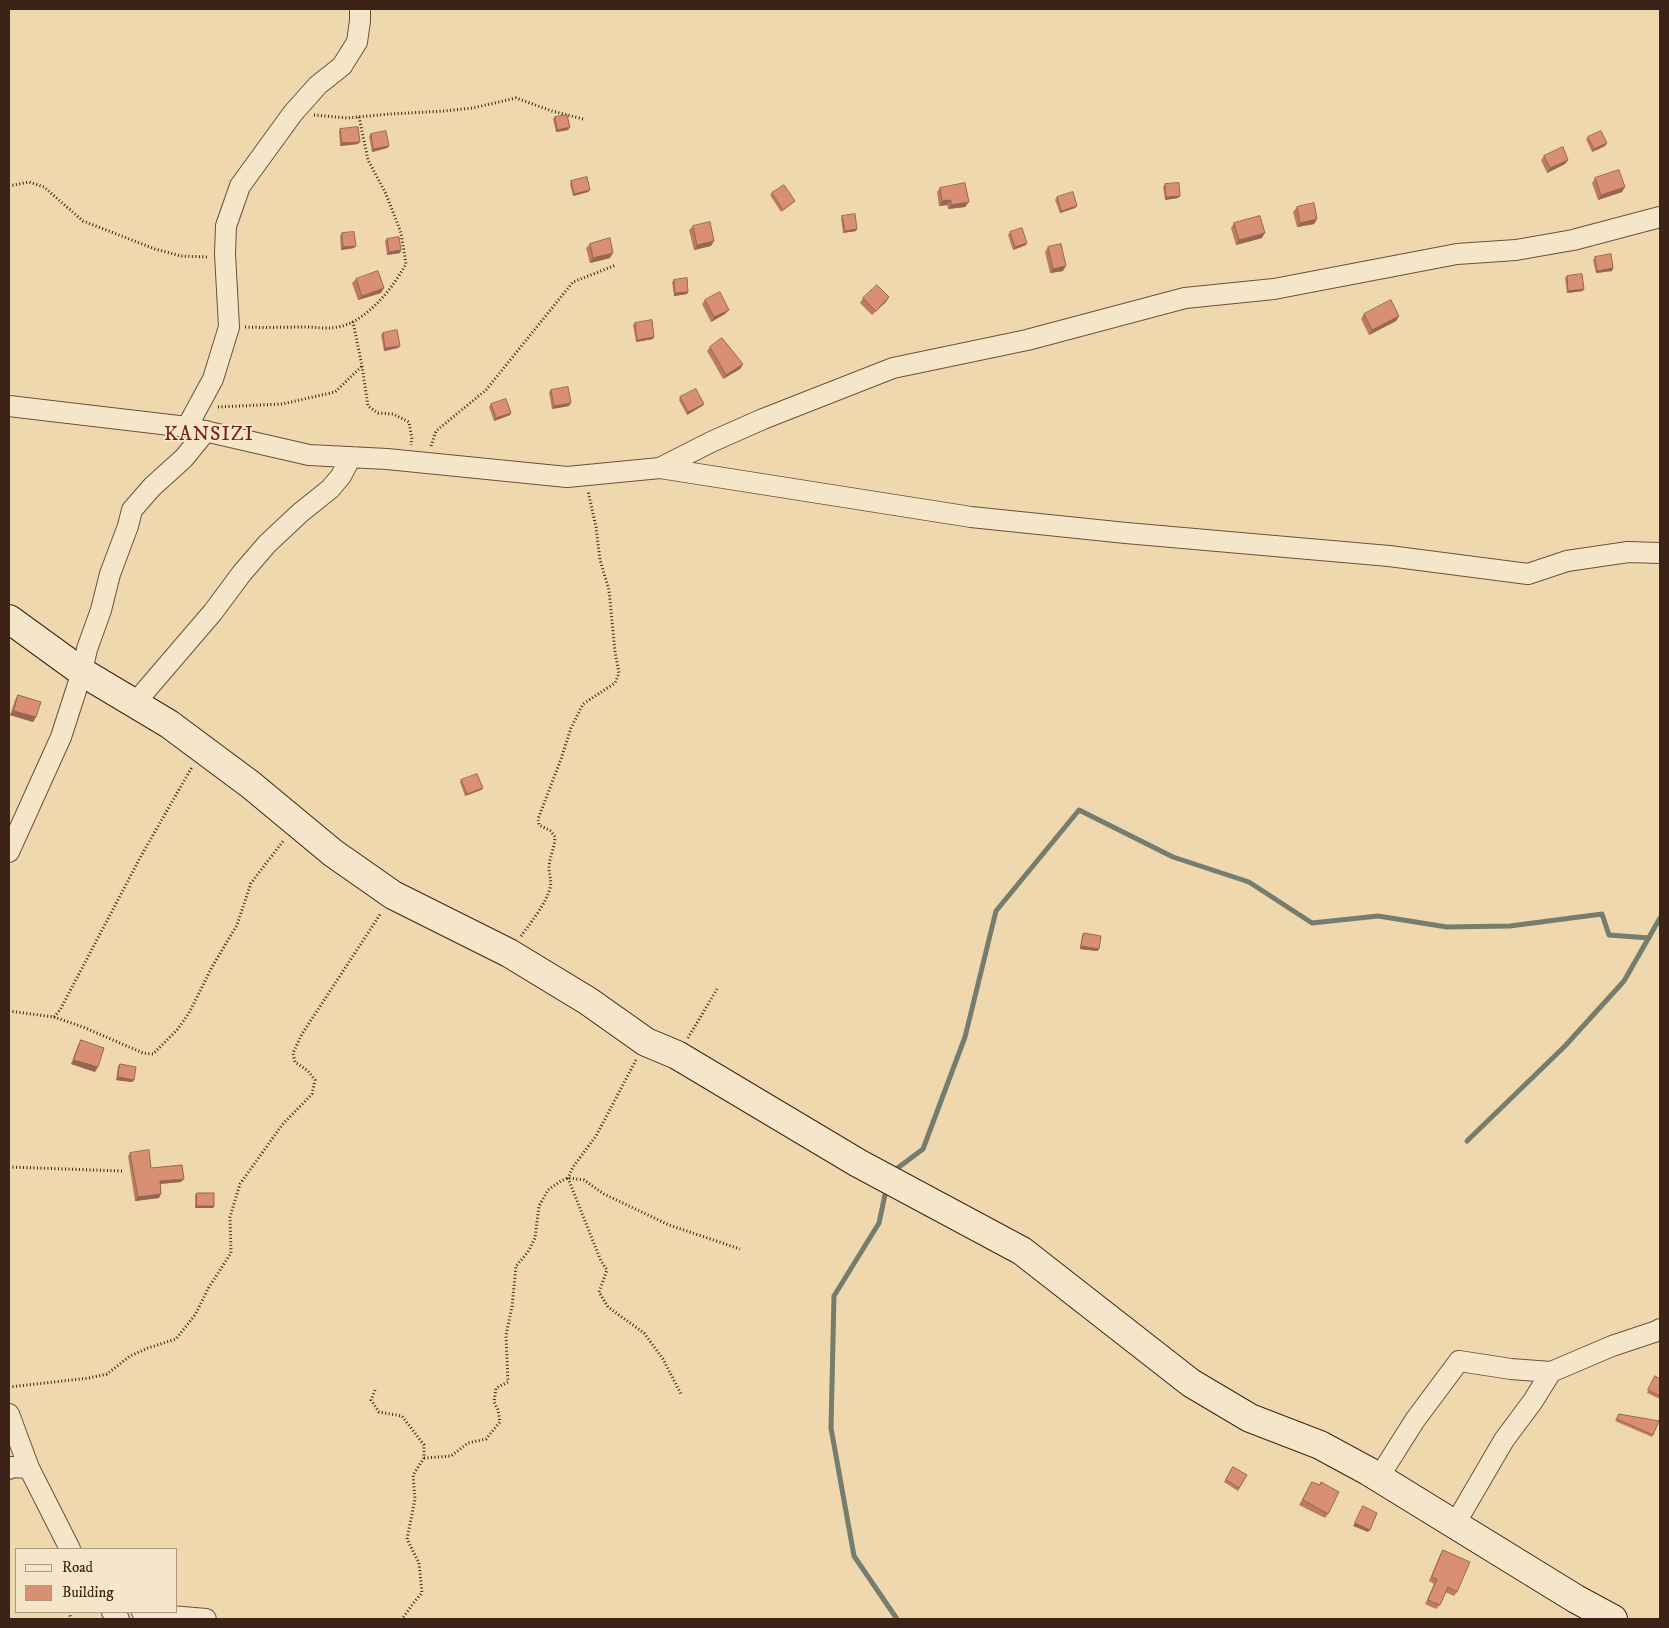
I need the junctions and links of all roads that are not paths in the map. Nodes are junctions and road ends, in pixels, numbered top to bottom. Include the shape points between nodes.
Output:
1 (360, 9) edge
2 (1660, 217) edge
3 (9, 406) edge
4 (196, 429) junction
5 (351, 457) junction
6 (660, 468) junction
7 (1660, 553) edge
8 (9, 620) edge
9 (82, 672) junction
10 (135, 703) junction
11 (9, 852) edge
12 (1660, 1329) edge
13 (1551, 1372) junction
14 (9, 1414) edge
15 (29, 1468) junction
16 (9, 1469) edge
17 (1379, 1477) junction
18 (1455, 1524) junction
19 (69, 1548) edge
20 (144, 1613) edge
21 (206, 1619) edge
22 (1613, 1619) edge

1 - 4 street via 357,42 342,66 318,85 293,113 240,186 226,226 229,327 213,380 198,408
2 - 6 street via 1574,240 1516,250 1457,254 1274,288 1185,298 1027,340 893,368 763,419
3 - 4 street
4 - 5 street via 309,455
4 - 9 street via 184,458 132,510
5 - 6 street via 567,477
5 - 10 street via 342,476 330,489 254,558 213,612
6 - 7 street via 971,517 1389,556 1528,574 1567,561 1628,552
8 - 9 street
9 - 10 street
9 - 11 street via 61,737
10 - 17 street via 251,785 333,853 393,895 510,953 588,1001 646,1042 677,1055 858,1163 1022,1251 1191,1383 1250,1418 1320,1445
12 - 13 street
13 - 17 street via 1460,1361 1414,1420
13 - 18 street via 1504,1440
14 - 15 street
15 - 16 street
15 - 19 street
17 - 18 street
18 - 22 street
20 - 21 street

